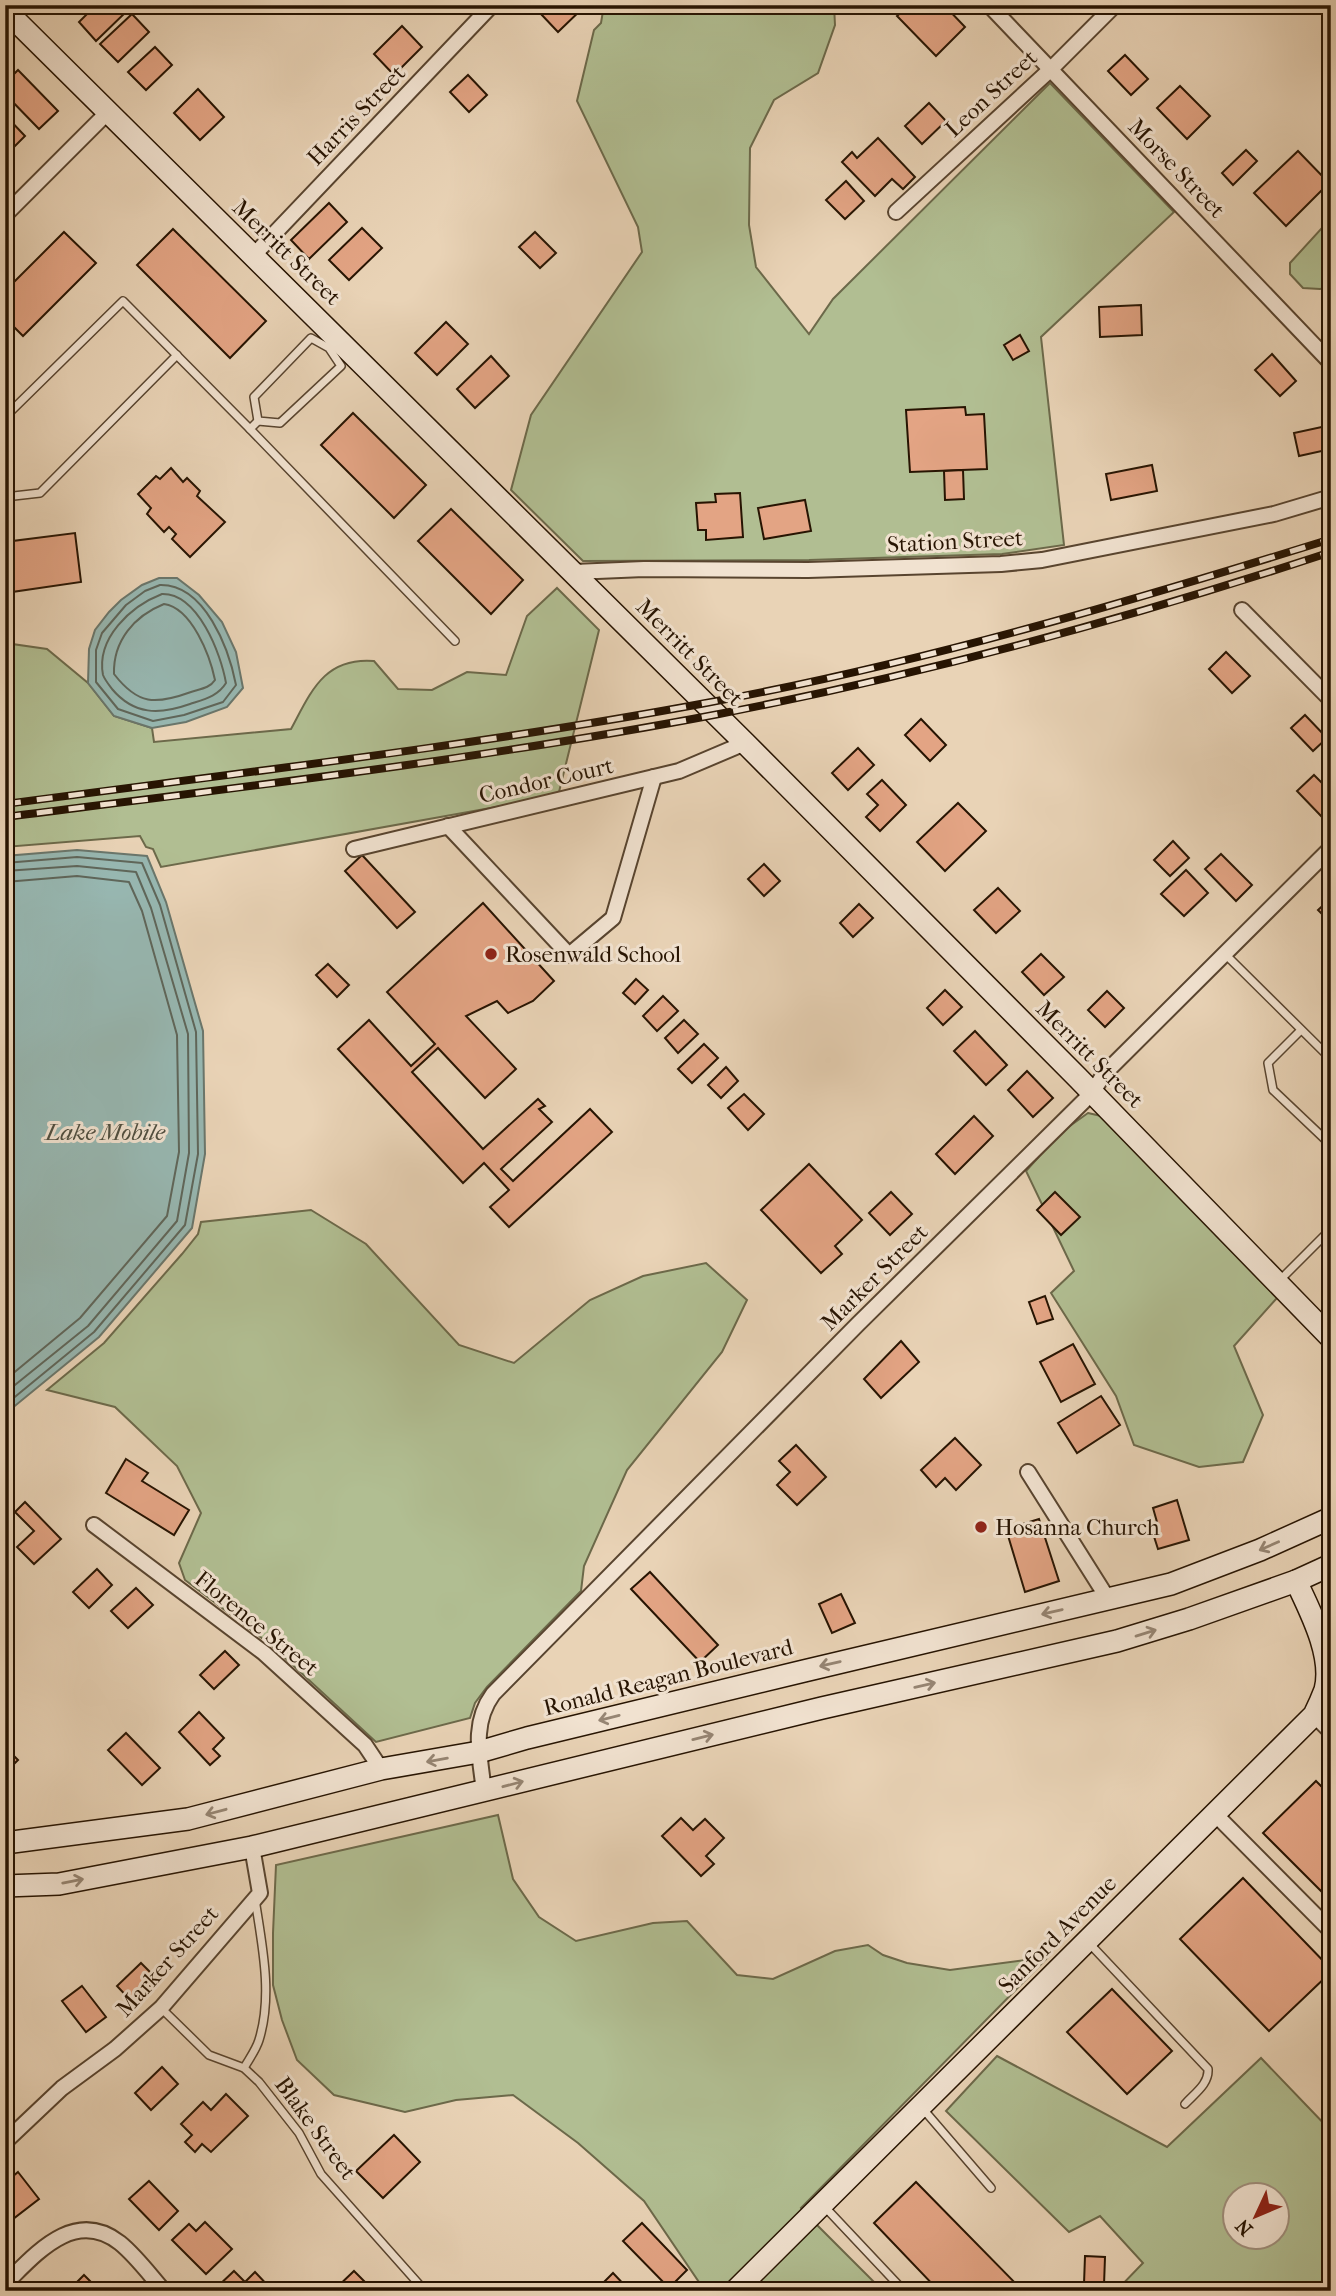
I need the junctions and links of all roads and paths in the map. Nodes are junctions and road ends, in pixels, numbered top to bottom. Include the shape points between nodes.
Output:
1 (989, 5) edge
2 (1115, 5) edge
3 (491, 6) edge
4 (5, 10) edge
5 (1051, 69) junction
6 (108, 113) junction
7 (896, 212) dead end
8 (5, 215) edge
9 (253, 256) junction
10 (334, 343) junction
11 (177, 355) junction
12 (1331, 363) edge
13 (5, 417) edge
14 (258, 421) junction
15 (250, 429) junction
16 (5, 497) edge
17 (1331, 498) edge
18 (574, 572) junction
19 (1242, 610) dead end
20 (455, 641) dead end
21 (1331, 700) edge
22 (745, 743) junction
23 (654, 777) junction
24 (448, 826) junction
25 (1331, 848) edge
26 (354, 849) dead end
27 (1225, 954) junction
28 (1301, 1030) junction
29 (1331, 1059) edge
30 (1092, 1093) junction
31 (1331, 1145) edge
32 (1331, 1229) edge
33 (1277, 1283) junction
34 (1331, 1338) edge
35 (1028, 1472) dead end
36 (1331, 1518) edge
37 (94, 1525) dead end
38 (1331, 1565) edge
39 (1296, 1581) junction
40 (1108, 1599) junction
41 (1328, 1664) edge
42 (1314, 1715) junction
43 (1331, 1732) edge
44 (479, 1752) junction
45 (381, 1769) junction
46 (484, 1791) junction
47 (1215, 1814) junction
48 (5, 1843) edge
49 (252, 1847) junction
50 (5, 1886) edge
51 (255, 1898) junction
52 (1331, 1931) edge
53 (1087, 1941) junction
54 (160, 2008) junction
55 (244, 2068) junction
56 (1185, 2104) dead end
57 (921, 2106) junction
58 (5, 2142) edge
59 (991, 2188) dead end
60 (823, 2204) junction
61 (5, 2284) edge
62 (164, 2291) edge
63 (425, 2291) edge
64 (735, 2291) edge
65 (904, 2291) edge

1 - 5 street, Morse Street
2 - 5 street, Leon Street
3 - 9 street, Harris Street
4 - 6 street, Merritt Street
5 - 7 street, Leon Street
5 - 12 street, Morse Street
6 - 8 street
6 - 9 street, Merritt Street
9 - 10 street, Merritt Street
10 - 14 lane via 341,366 280,423
10 - 14 lane via 311,338 254,397
10 - 18 street, Merritt Street
11 - 13 lane via 123,301
11 - 15 lane
11 - 16 lane via 40,493
14 - 15 lane
15 - 20 lane
17 - 18 street, Station Street via 1261,516 1001,564
18 - 22 street, Merritt Street
19 - 21 street
22 - 23 street, Condor Court
22 - 30 street, Merritt Street
23 - 24 street, Condor Court
23 - 24 street via 613,918 569,955
24 - 26 street, Condor Court
25 - 27 street, Marker Street
27 - 28 lane
27 - 30 street, Marker Street via 1104,1074
28 - 29 lane
28 - 31 lane via 1268,1063 1273,1090
30 - 33 street, Merritt Street
30 - 44 street, Marker Street via 493,1694 480,1717
32 - 33 lane
33 - 34 street, Merritt Street
35 - 40 street
36 -> 40 street, Ronald Reagan Boulevard via 1171,1584
37 - 45 street, Florence Street via 264,1653 365,1745
38 - 39 street
39 - 41 street, Sanford Avenue
46 -> 39 street via 1117,1641
40 -> 44 street, Ronald Reagan Boulevard
41 - 42 street, Sanford Avenue via 1325,1689
42 - 43 street
42 - 47 street, Sanford Avenue
44 -> 45 street, Ronald Reagan Boulevard
44 - 46 street, Marker Street
45 -> 48 street, Ronald Reagan Boulevard via 188,1819
46 - 49 street
47 - 52 street
47 - 53 street, Sanford Avenue
50 -> 49 street via 59,1884
49 - 51 street via 260,1893
51 - 54 street, Marker Street
51 - 55 lane via 266,2011 258,2043
53 - 56 lane via 1208,2068 1205,2084
53 - 57 street, Sanford Avenue
54 - 55 lane, Blake Street via 209,2055
54 - 58 street, Marker Street via 62,2088
55 - 63 lane, Blake Street via 299,2133 321,2174
57 - 59 lane
57 - 60 street, Sanford Avenue
60 - 64 street, Sanford Avenue
60 - 65 lane
61 - 62 street via 46,2244 81,2231 100,2232 120,2243

